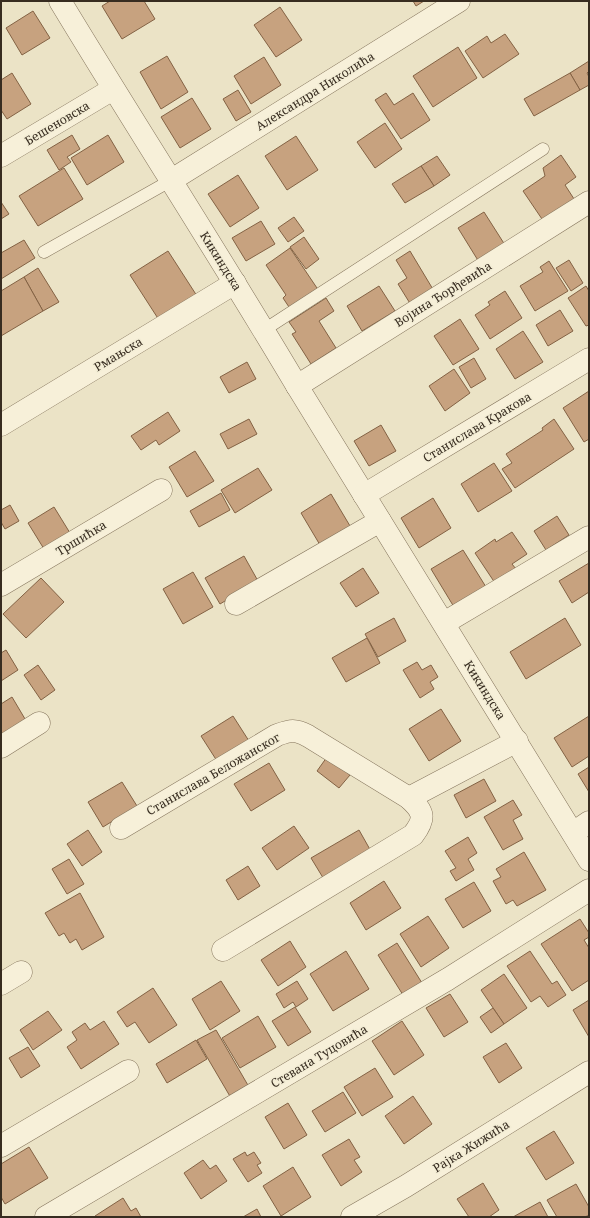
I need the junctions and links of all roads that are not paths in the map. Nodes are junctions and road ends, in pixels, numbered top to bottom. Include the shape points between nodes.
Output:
1 (60, 1) edge
2 (459, 1) edge
3 (113, 89) junction
4 (543, 149) dead end
5 (1, 156) edge
6 (170, 181) junction
7 (589, 202) edge
8 (44, 252) dead end
9 (235, 283) junction
10 (264, 330) junction
11 (589, 359) edge
12 (297, 386) junction
13 (1, 425) edge
14 (161, 490) dead end
15 (364, 494) junction
16 (380, 521) junction
17 (589, 537) edge
18 (1, 585) edge
19 (236, 604) dead end
20 (444, 623) junction
21 (39, 723) dead end
22 (517, 741) junction
23 (1, 747) edge
24 (409, 798) junction
25 (581, 827) edge
26 (121, 828) dead end
27 (589, 860) edge
28 (589, 890) edge
29 (224, 950) dead end
30 (21, 972) dead end
31 (1, 984) edge
32 (128, 1071) dead end
33 (589, 1072) edge
34 (1, 1146) edge
35 (46, 1217) edge
36 (352, 1217) edge

1 - 3 street, Кикиндска
2 - 6 street, Александра Николића
3 - 5 street, Бешеновска
3 - 6 street, Кикиндска
4 - 10 lane
6 - 8 lane
6 - 9 street, Кикиндска
7 - 12 street, Војина Ђорђевића
9 - 10 street, Кикиндска
9 - 13 street, Рмањска
10 - 12 street, Кикиндска
11 - 15 street, Станислава Кракова
12 - 15 street, Кикиндска
14 - 18 street, Тршићка
15 - 16 street, Кикиндска
16 - 19 street
16 - 20 street, Кикиндска
17 - 20 street
20 - 22 street, Кикиндска
21 - 23 street
22 - 24 street
22 - 25 street, Кикиндска
24 - 26 street, Станислава Беложанског via 304,734 290,730 277,735
24 - 29 street, Станислава Беложанског via 419,807 422,816 420,826 413,835
25 - 27 street, Кикиндска
28 - 35 street, Стевана Туцовића via 448,979
30 - 31 street
32 - 34 street
33 - 36 street, Рајка Жижића

